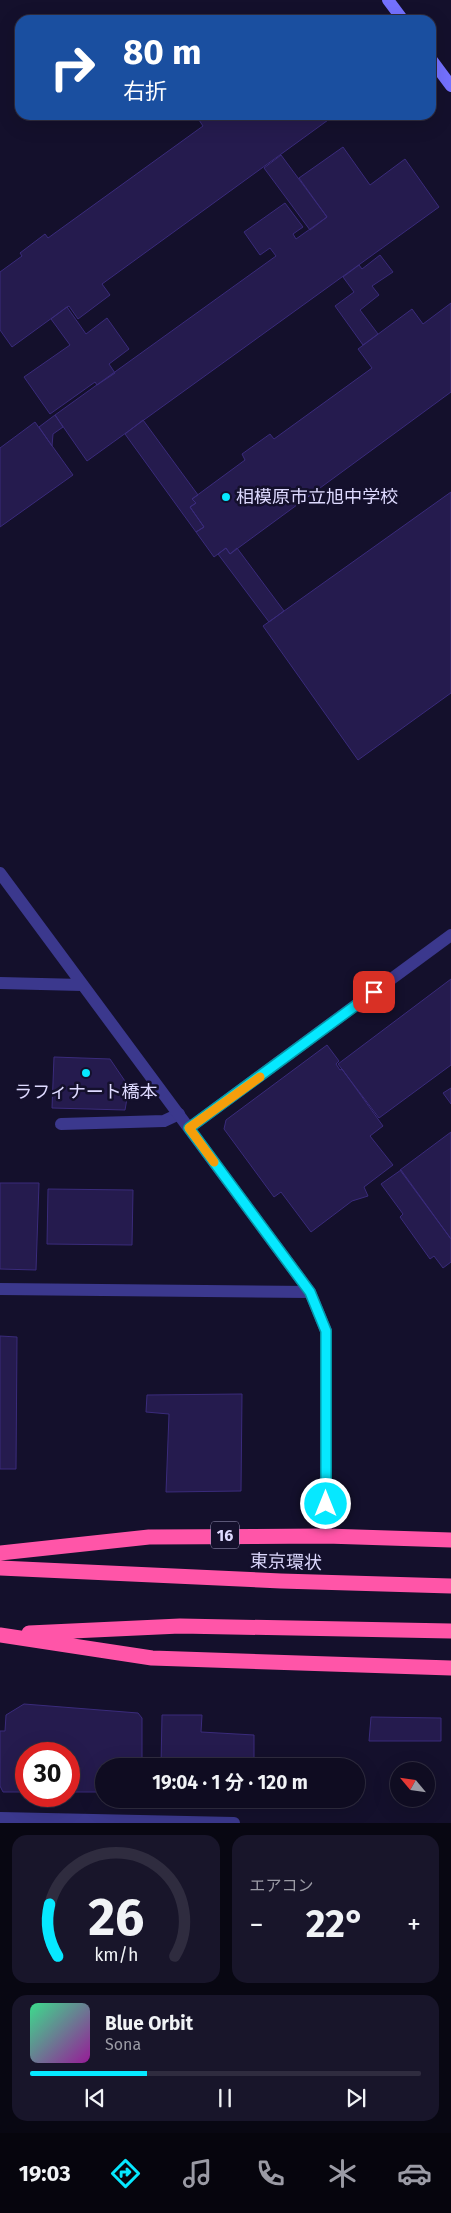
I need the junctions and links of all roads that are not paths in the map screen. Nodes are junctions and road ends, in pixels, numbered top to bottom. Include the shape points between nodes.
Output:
1 (388, 0) edge
2 (399, 15) edge
3 (436, 66) edge
4 (451, 86) edge
5 (0, 873) edge
6 (451, 935) edge
7 (0, 983) edge
8 (82, 985) junction
9 (179, 1114) junction
10 (61, 1124) dead end
11 (189, 1128) junction
12 (0, 1289) edge
13 (310, 1292) junction
14 (326, 1536) junction
15 (451, 1540) edge
16 (0, 1553) edge
17 (0, 1568) edge
18 (451, 1586) edge
19 (451, 1631) edge
20 (0, 1635) edge
21 (451, 1668) edge
22 (0, 1818) edge
23 (234, 1823) edge

1 - 2 street
3 - 4 street
5 - 8 street
6 - 11 street
7 - 8 street
8 - 9 street
9 - 10 street via 164,1121
9 - 11 street
11 - 13 street
12 - 13 street
13 - 14 street via 326,1331
14 - 15 highway, 16
14 - 16 highway, 16 via 150,1537
17 - 18 highway, 東京環状
19 - 20 highway via 180,1626
20 - 21 highway via 152,1658
22 - 23 street

